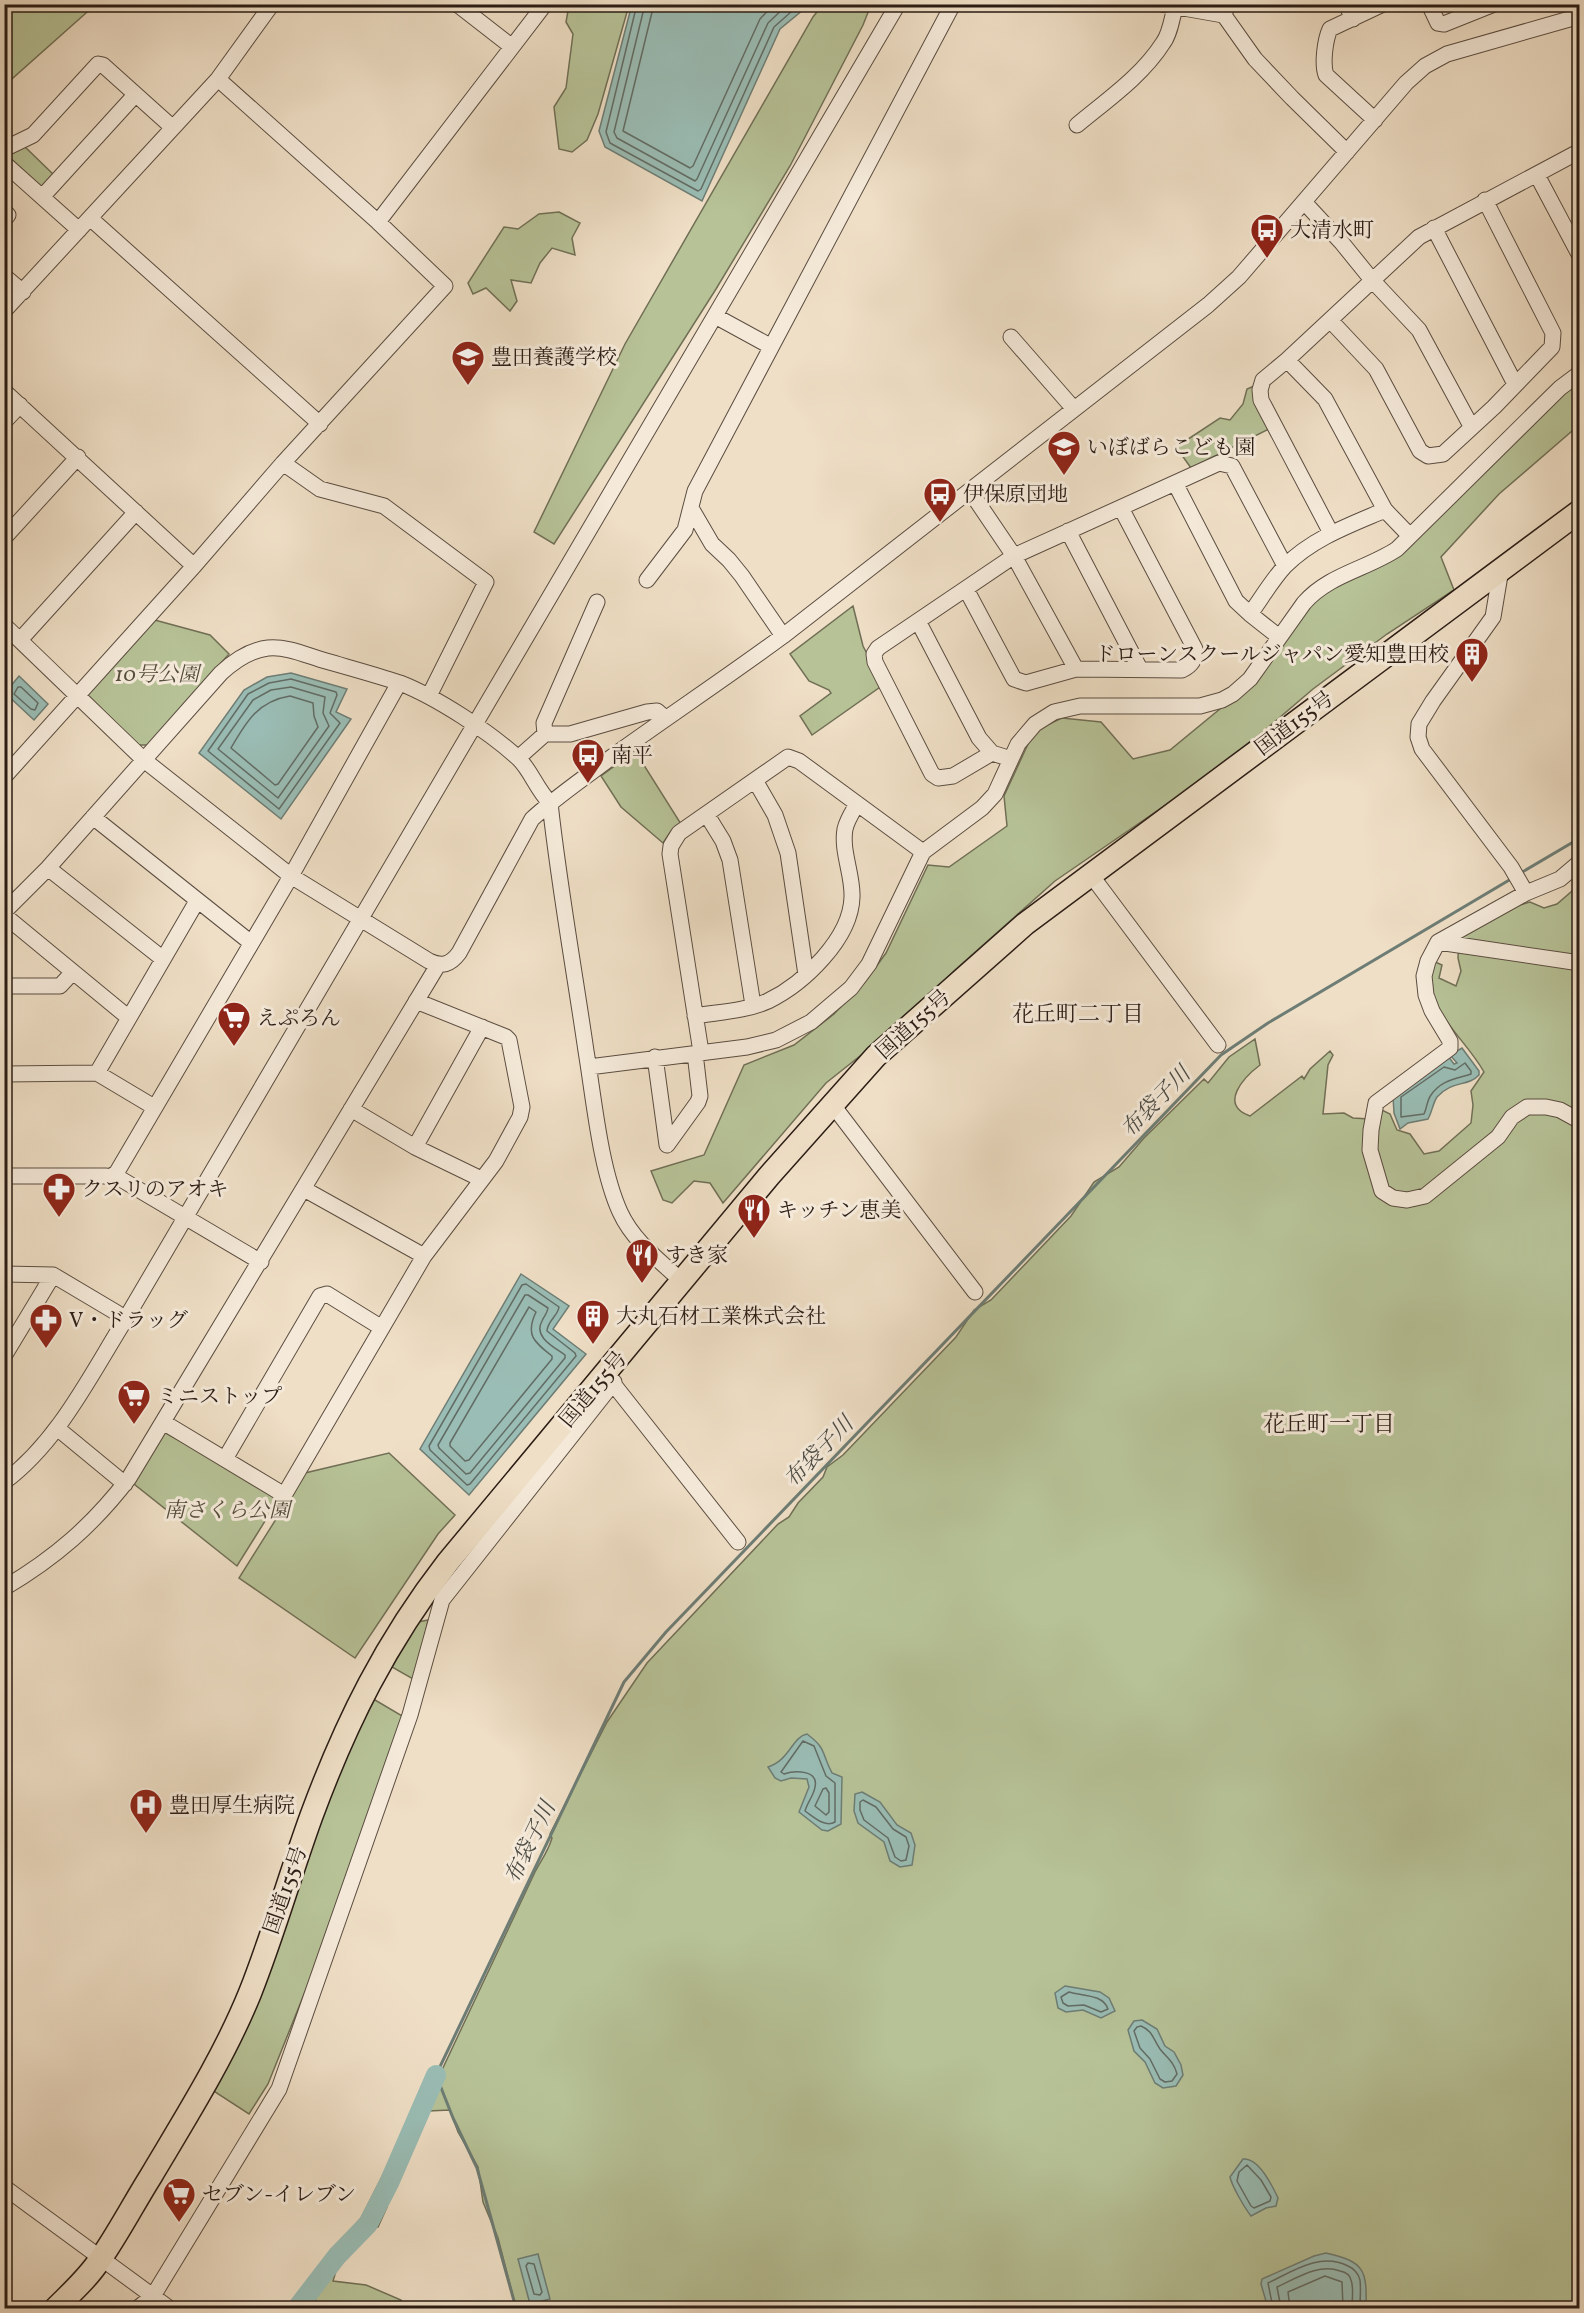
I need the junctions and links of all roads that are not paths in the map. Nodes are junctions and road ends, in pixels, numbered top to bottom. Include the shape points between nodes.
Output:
1 (272, 4) edge
2 (457, 4) edge
3 (545, 4) edge
4 (898, 4) edge
5 (953, 4) edge
6 (1346, 4) edge
7 (1383, 4) edge
8 (1429, 4) edge
9 (1494, 4) edge
10 (1168, 6) edge
11 (1223, 8) edge
12 (1580, 16) edge
13 (1353, 19) junction
14 (511, 46) junction
15 (218, 79) junction
16 (135, 95) junction
17 (1375, 120) junction
18 (1077, 125) dead end
19 (172, 127) junction
20 (4, 149) edge
21 (1580, 151) edge
22 (1347, 152) junction
23 (4, 163) edge
24 (1537, 174) junction
25 (42, 196) junction
26 (1485, 200) junction
27 (1305, 203) junction
28 (4, 211) edge
29 (90, 218) junction
30 (4, 220) edge
31 (378, 222) junction
32 (1434, 228) junction
33 (79, 230) junction
34 (1580, 256) edge
35 (4, 276) edge
36 (1372, 280) junction
37 (23, 292) junction
38 (4, 311) edge
39 (715, 316) junction
40 (1330, 320) junction
41 (1011, 337) dead end
42 (770, 346) junction
43 (1287, 360) junction
44 (1580, 373) edge
45 (1515, 384) junction
46 (4, 391) edge
47 (20, 405) junction
48 (1074, 410) junction
49 (4, 422) edge
50 (320, 423) junction
51 (1471, 426) junction
52 (78, 457) junction
53 (283, 463) junction
54 (1175, 483) junction
55 (970, 491) junction
56 (691, 508) junction
57 (1121, 508) junction
58 (1385, 510) junction
59 (1580, 511) edge
60 (136, 512) junction
61 (1068, 531) junction
62 (1331, 533) junction
63 (1410, 536) junction
64 (4, 538) edge
65 (1014, 556) junction
66 (194, 566) junction
67 (1285, 566) junction
68 (1501, 569) junction
69 (647, 580) dead end
70 (966, 589) junction
71 (597, 602) dead end
72 (1250, 614) junction
73 (918, 621) junction
74 (4, 625) edge
75 (783, 636) junction
76 (1279, 637) junction
77 (20, 640) junction
78 (1076, 669) junction
79 (1140, 669) junction
80 (399, 683) junction
81 (77, 695) junction
82 (429, 696) junction
83 (665, 718) junction
84 (474, 725) junction
85 (545, 734) junction
86 (993, 753) junction
87 (518, 758) junction
88 (1011, 759) junction
89 (144, 760) junction
90 (4, 777) edge
91 (756, 782) junction
92 (550, 803) junction
93 (857, 804) junction
94 (707, 815) junction
95 (93, 817) junction
96 (923, 852) junction
97 (1580, 862) edge
98 (48, 868) junction
99 (1091, 875) junction
100 (291, 876) junction
101 (1524, 890) junction
102 (197, 901) junction
103 (4, 914) edge
104 (359, 918) junction
105 (250, 942) junction
106 (1438, 942) junction
107 (163, 959) junction
108 (1580, 963) edge
109 (438, 965) junction
110 (73, 972) junction
111 (806, 975) junction
112 (4, 986) edge
113 (416, 1001) junction
114 (753, 1005) junction
115 (695, 1016) junction
116 (129, 1018) junction
117 (482, 1027) junction
118 (1218, 1045) dead end
119 (698, 1052) junction
120 (655, 1057) junction
121 (589, 1067) junction
122 (97, 1073) junction
123 (4, 1074) edge
124 (832, 1104) junction
125 (154, 1107) junction
126 (351, 1109) junction
127 (1580, 1121) edge
128 (415, 1147) junction
129 (4, 1176) edge
130 (112, 1176) junction
131 (481, 1179) junction
132 (304, 1189) junction
133 (184, 1217) junction
134 (424, 1256) junction
135 (261, 1262) junction
136 (4, 1274) edge
137 (53, 1275) junction
138 (683, 1282) junction
139 (975, 1292) dead end
140 (125, 1320) junction
141 (382, 1328) junction
142 (9, 1342) edge
143 (4, 1356) edge
144 (609, 1378) junction
145 (163, 1422) junction
146 (57, 1428) junction
147 (225, 1459) junction
148 (4, 1482) edge
149 (125, 1484) junction
150 (738, 1542) dead end
151 (4, 1588) edge
152 (4, 2187) edge
153 (101, 2258) junction
154 (153, 2296) junction
155 (56, 2308) edge
156 (138, 2308) edge
157 (169, 2308) edge

1 - 15 street
2 - 14 street
3 - 14 street
4 - 39 street
5 - 42 street
6 - 13 street
7 - 13 street
8 - 9 street via 1441,24
10 - 11 street
10 - 18 street via 1165,41 1128,82
11 - 22 street via 1255,59
12 - 17 street via 1447,54 1406,83
13 - 17 street via 1330,29 1325,71
14 - 31 street
15 - 19 street
15 - 31 street
16 - 19 street
16 - 20 street via 98,64 33,135
16 - 25 street
17 - 22 street
19 - 29 street
21 - 24 street
22 - 27 street
23 - 25 street
24 - 26 street
24 - 34 street
25 - 33 street
26 - 32 street
26 - 45 street via 1554,336 1552,347
27 - 36 street
27 - 48 street via 1224,291
28 - 30 street via 8,215
29 - 33 street
29 - 50 street
31 - 50 street via 445,286
32 - 36 street
32 - 45 street
33 - 37 street
35 - 37 street
36 - 40 street
36 - 51 street via 1428,342
37 - 38 street
39 - 42 street
39 - 84 street
40 - 43 street
40 - 51 street via 1376,369 1424,455 1443,454
41 - 48 street
42 - 56 street via 695,491
43 - 58 street via 1330,406
43 - 62 street via 1263,380 1261,399
44 - 63 street via 1560,388
45 - 51 street
46 - 47 street
47 - 49 street
47 - 52 street
48 - 55 street
50 - 53 street
52 - 60 street
52 - 64 street
53 - 66 street
53 - 82 street via 320,489 384,506 486,582
54 - 57 street
54 - 67 street via 1219,463 1232,466
54 - 72 street via 1236,601
55 - 65 street
55 - 75 street
56 - 69 street via 685,530
56 - 75 street via 712,544 742,576
57 - 61 street
57 - 79 street via 1195,649 1192,664 1182,670
58 - 62 street
58 - 63 street
59 - 68 highway, 国道155号
60 - 66 street
60 - 77 street
61 - 65 street
61 - 79 street
62 - 67 street
63 - 76 street via 1387,556 1333,580 1307,599
65 - 70 street
65 - 78 street
66 - 81 street
67 - 72 street
68 - 99 highway, 国道155号
68 - 101 street via 1493,617 1432,701 1419,724 1418,737 1422,749
70 - 73 street
70 - 78 street via 1014,679 1026,683
71 - 85 street via 544,723
72 - 76 street
73 - 86 street via 979,738
73 - 86 street via 874,654 932,774 938,778 953,776
74 - 77 street
75 - 83 street
76 - 88 street via 1250,679 1222,700 1200,706 1089,706 1054,712 1035,724
77 - 81 street
78 - 79 street
80 - 82 street
80 - 89 street via 279,648 259,650 232,663
80 - 100 street
81 - 89 street
81 - 90 street
82 - 84 street
83 - 85 street via 657,711 646,712 570,734
83 - 92 street
84 - 87 street
84 - 104 street
85 - 87 street
86 - 88 street
87 - 92 street
88 - 96 street via 995,794 982,808
89 - 95 street
89 - 100 street
91 - 93 street via 788,757
91 - 94 street
91 - 111 street via 786,845
92 - 109 street via 532,819 453,960
92 - 121 street
93 - 96 street
93 - 111 street via 844,832 852,897 848,920 839,938
94 - 114 street via 730,861
94 - 115 street via 679,833 670,854
95 - 98 street
95 - 102 street
96 - 119 street via 877,951 840,999 811,1022 777,1040
97 - 101 street via 1560,879
98 - 103 street
98 - 107 street
99 - 118 street
99 - 124 highway, 国道155号 via 975,967 876,1056
100 - 104 street
100 - 105 street
101 - 106 street
102 - 105 street
102 - 107 street
103 - 110 street
104 - 109 street
104 - 133 street
105 - 125 street
106 - 108 street
106 - 127 street via 1424,976 1426,995 1450,1048 1376,1103 1370,1150 1382,1191 1407,1200 1425,1197 1498,1137 1512,1117 1527,1107 1560,1110
107 - 116 street
109 - 113 street
110 - 112 street via 60,986
110 - 116 street
111 - 114 street via 767,1001
113 - 117 street
113 - 126 street
114 - 115 street
115 - 119 street
116 - 122 street
117 - 128 street
117 - 131 street via 509,1041 522,1107 501,1154
119 - 120 street
119 - 120 street via 698,1102 667,1145
120 - 121 street
121 - 138 street via 606,1169 620,1213 645,1249
122 - 123 street
122 - 125 street
124 - 138 highway, 国道155号
124 - 139 street
125 - 130 street
126 - 128 street
126 - 132 street
128 - 131 street
129 - 130 street
130 - 133 street
131 - 134 street
132 - 134 street
132 - 135 street
133 - 135 street
133 - 140 street
134 - 141 street
135 - 145 street
136 - 137 street
137 - 140 street
137 - 142 street
138 - 144 highway, 国道155号
140 - 146 street
141 - 147 street via 327,1294 320,1296
141 - 147 street via 286,1492 281,1493
142 - 143 street
144 - 150 street
144 - 153 highway, 国道155号 via 424,1593 375,1670 331,1767 250,1992 231,2033 178,2131
144 - 154 street via 442,1600 410,1715 279,2089
145 - 147 street
145 - 149 street
146 - 148 street via 32,1458
146 - 149 street
149 - 151 street via 78,1535
152 - 153 street
153 - 154 street
153 - 155 highway, 国道155号
154 - 156 street
154 - 157 street

